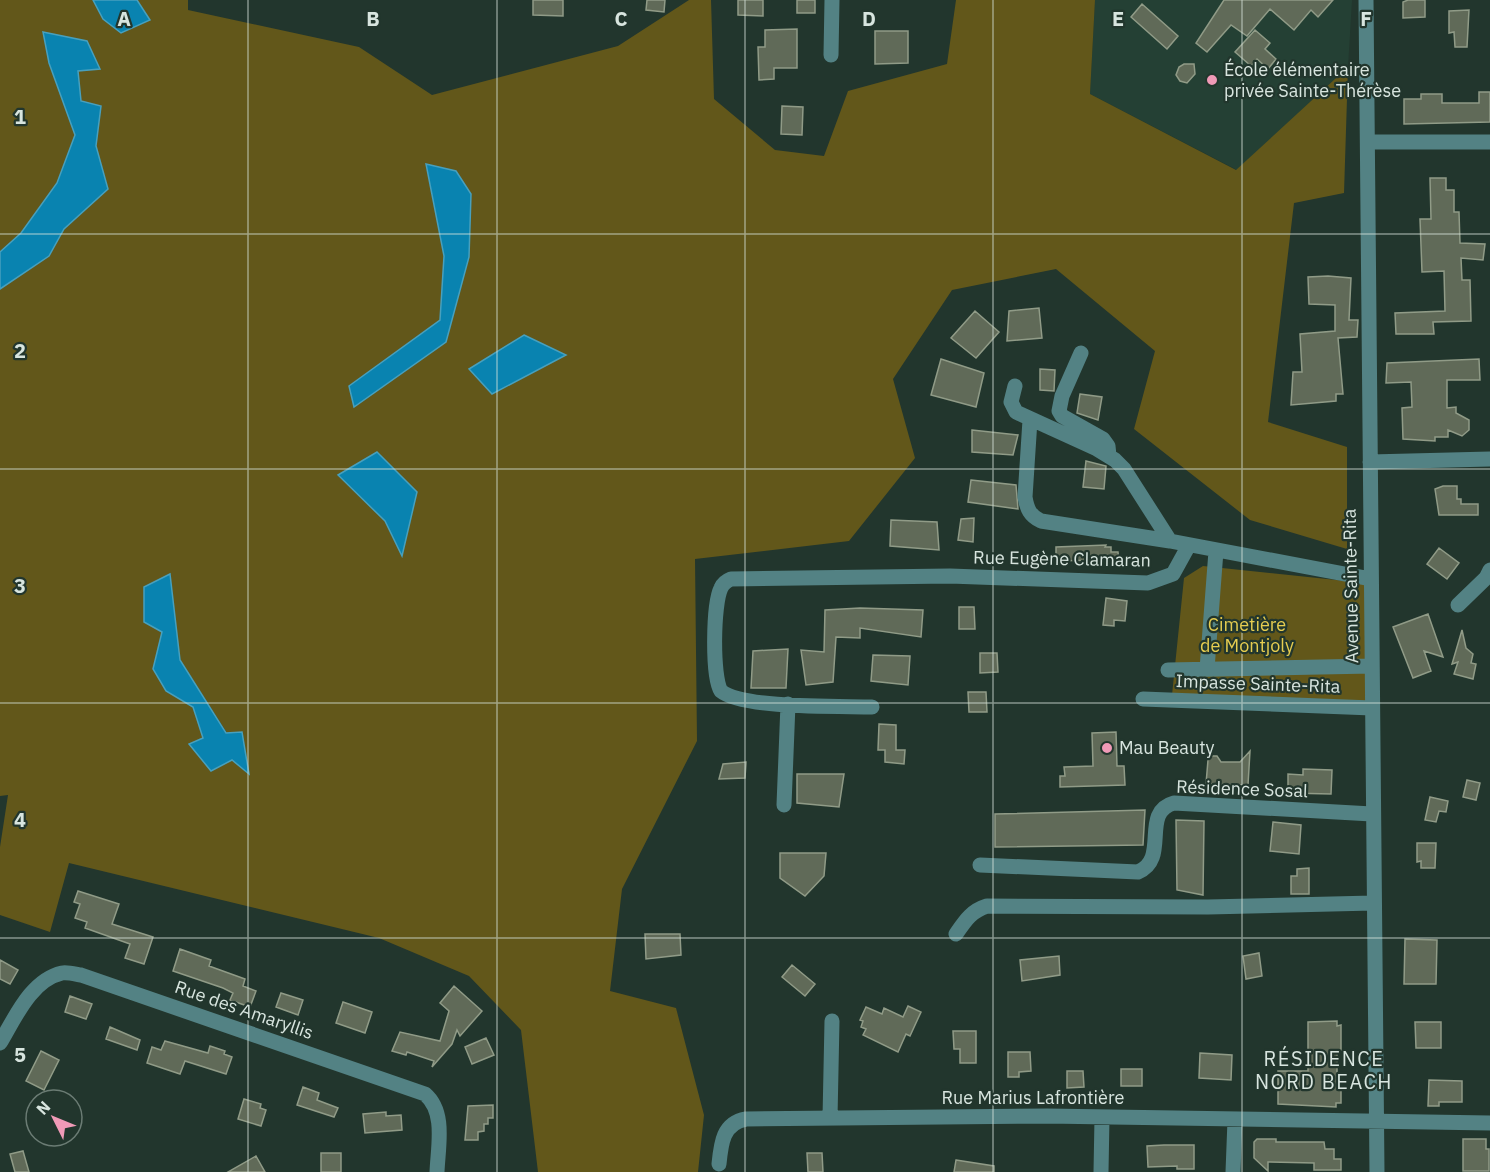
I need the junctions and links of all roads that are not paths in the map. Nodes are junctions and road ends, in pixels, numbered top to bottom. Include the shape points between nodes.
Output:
1 (832, 0) edge
2 (1366, 0) edge
3 (831, 55) dead end
4 (1368, 142) junction
5 (1490, 142) edge
6 (1081, 353) dead end
7 (1015, 386) dead end
8 (1030, 420) junction
9 (1109, 456) junction
10 (1490, 459) edge
11 (1370, 462) junction
12 (1170, 541) junction
13 (1189, 545) junction
14 (1216, 550) junction
15 (1490, 570) edge
16 (1371, 579) junction
17 (1458, 605) dead end
18 (1372, 666) junction
19 (1207, 669) junction
20 (1168, 670) dead end
21 (1143, 699) dead end
22 (788, 704) junction
23 (872, 707) dead end
24 (1372, 708) junction
25 (784, 805) dead end
26 (1372, 814) junction
27 (980, 865) dead end
28 (1373, 903) junction
29 (956, 934) dead end
30 (832, 1021) dead end
31 (0, 1042) edge
32 (830, 1118) junction
33 (1102, 1118) junction
34 (1234, 1120) junction
35 (1378, 1123) junction
36 (1490, 1123) edge
37 (718, 1164) dead end
38 (437, 1172) edge
39 (1101, 1172) edge
40 (1233, 1172) edge
41 (1377, 1172) edge

1 - 3 street
2 - 4 street, Avenue Sainte-Rita
4 - 5 street
4 - 11 street, Avenue Sainte-Rita
6 - 9 street via 1059,411 1103,439
7 - 8 street via 1012,407
8 - 9 street
8 - 12 street via 1025,497 1034,517
9 - 12 street via 1124,469
10 - 11 street
11 - 16 street, Avenue Sainte-Rita
12 - 13 street
13 - 14 street
13 - 22 street, Rue Eugène Clamaran via 1173,574 1148,583 950,576 731,579 719,595 714,669 717,685 734,699
14 - 16 street
14 - 19 street
15 - 17 street
16 - 18 street, Avenue Sainte-Rita
18 - 19 street
18 - 24 street, Avenue Sainte-Rita
19 - 20 street
21 - 24 street, Impasse Sainte-Rita
22 - 23 street
22 - 25 street
24 - 26 street, Avenue Sainte-Rita
26 - 27 street, Résidence Sosal via 1174,803 1158,814 1154,857 1138,872
26 - 28 street, Avenue Sainte-Rita
28 - 29 street via 987,906 969,915
28 - 35 street, Avenue Sainte-Rita
30 - 32 street
31 - 38 street, Rue des Amaryllis via 38,987 64,972 81,975 425,1094 438,1115
32 - 33 street, Rue Marius Lafrontière
32 - 37 street, Rue Marius Lafrontière via 738,1120 723,1137
33 - 34 street, Rue Marius Lafrontière
33 - 39 street
34 - 35 street, Rue Marius Lafrontière
34 - 40 street
35 - 36 street, Rue Marius Lafrontière
35 - 41 street, Avenue Sainte-Rita

